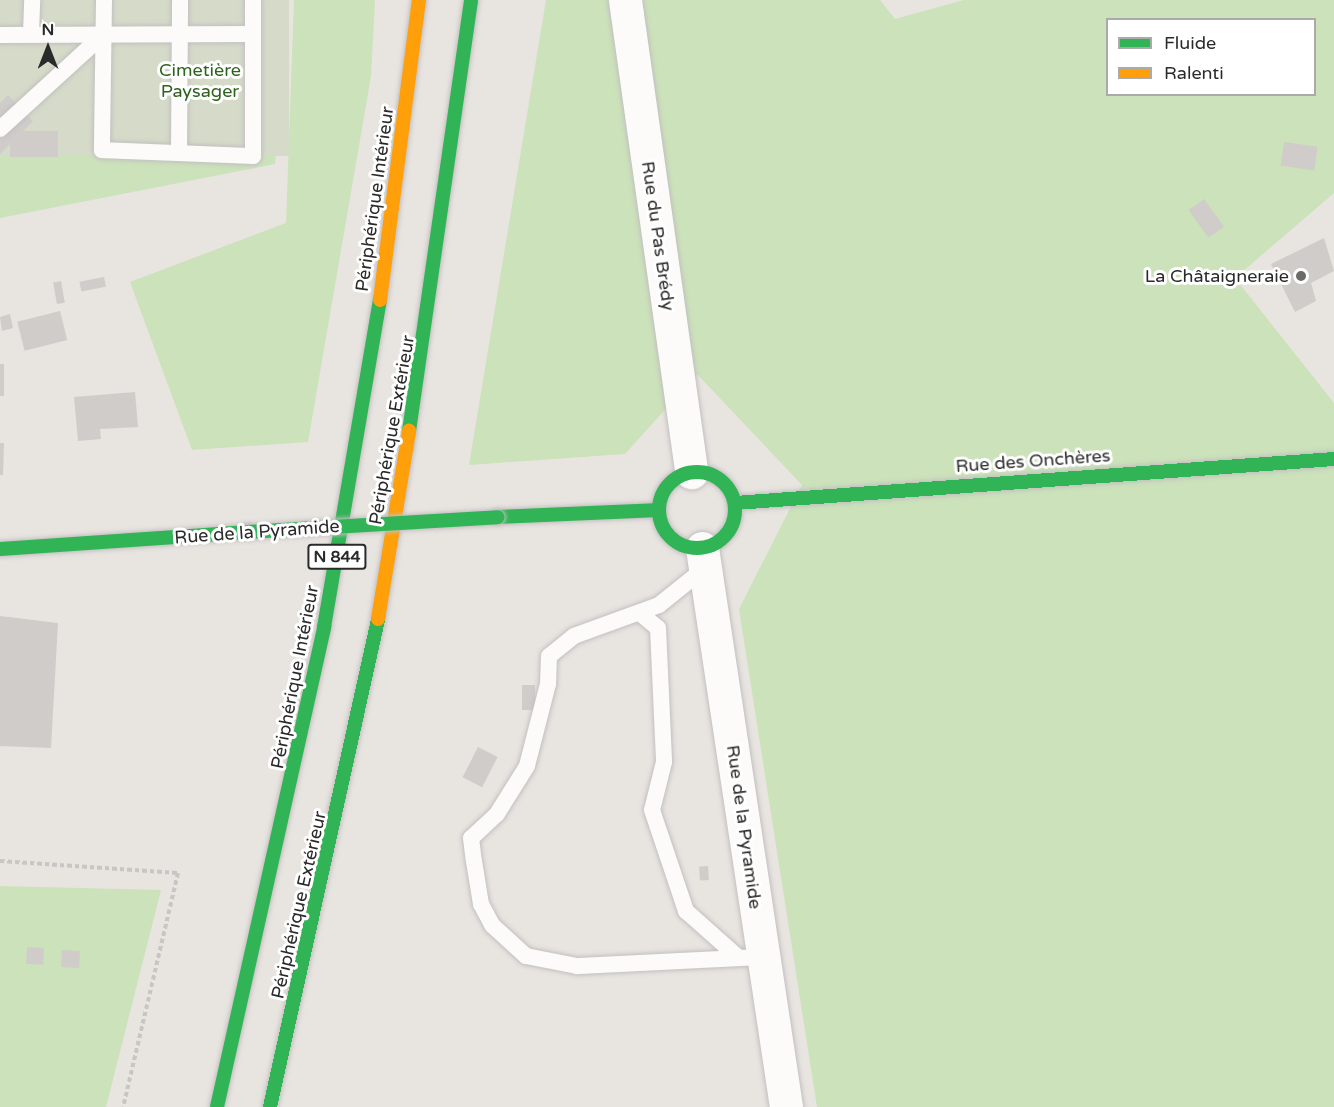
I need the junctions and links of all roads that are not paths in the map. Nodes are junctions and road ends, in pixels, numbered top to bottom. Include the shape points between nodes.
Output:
1 (32, 0) edge
2 (104, 0) edge
3 (180, 0) edge
4 (253, 0) edge
5 (419, 0) edge
6 (471, 0) edge
7 (625, 0) edge
8 (32, 34) junction
9 (104, 34) junction
10 (180, 34) junction
11 (253, 34) junction
12 (0, 35) edge
13 (0, 129) edge
14 (179, 153) junction
15 (1334, 459) edge
16 (691, 472) junction
17 (735, 503) junction
18 (659, 510) junction
19 (0, 549) edge
20 (704, 558) junction
21 (640, 613) junction
22 (751, 958) junction
23 (217, 1107) edge
24 (270, 1107) edge
25 (786, 1107) edge

1 - 8 lane
2 - 9 lane
3 - 10 lane
4 - 11 lane
5 - 23 main road, Périphérique Intérieur / N 844 via 386,262 330,594
6 - 24 main road, Périphérique Extérieur / N 844 via 438,259 368,678
7 - 16 street, Rue du Pas Brédy
8 - 9 lane
8 - 12 lane
9 - 10 lane
9 - 13 lane
9 - 14 lane via 102,150
10 - 11 lane
10 - 14 lane
11 - 14 lane via 253,156
15 - 17 main road, Rue des Onchères
16 - 17 main road via 719,479
16 - 18 main road via 665,489
17 - 20 main road via 728,532
18 - 19 main road, Rue de la Pyramide, bridge
18 - 20 main road via 669,536
20 - 21 lane via 659,605
20 - 22 street, Rue de la Pyramide
21 - 22 lane via 658,628 664,762 652,810 686,911
21 - 22 lane via 574,636 549,656 548,684 527,766 496,814 471,838 481,904 499,934 526,956 577,966
22 - 25 street, Rue de la Pyramide

